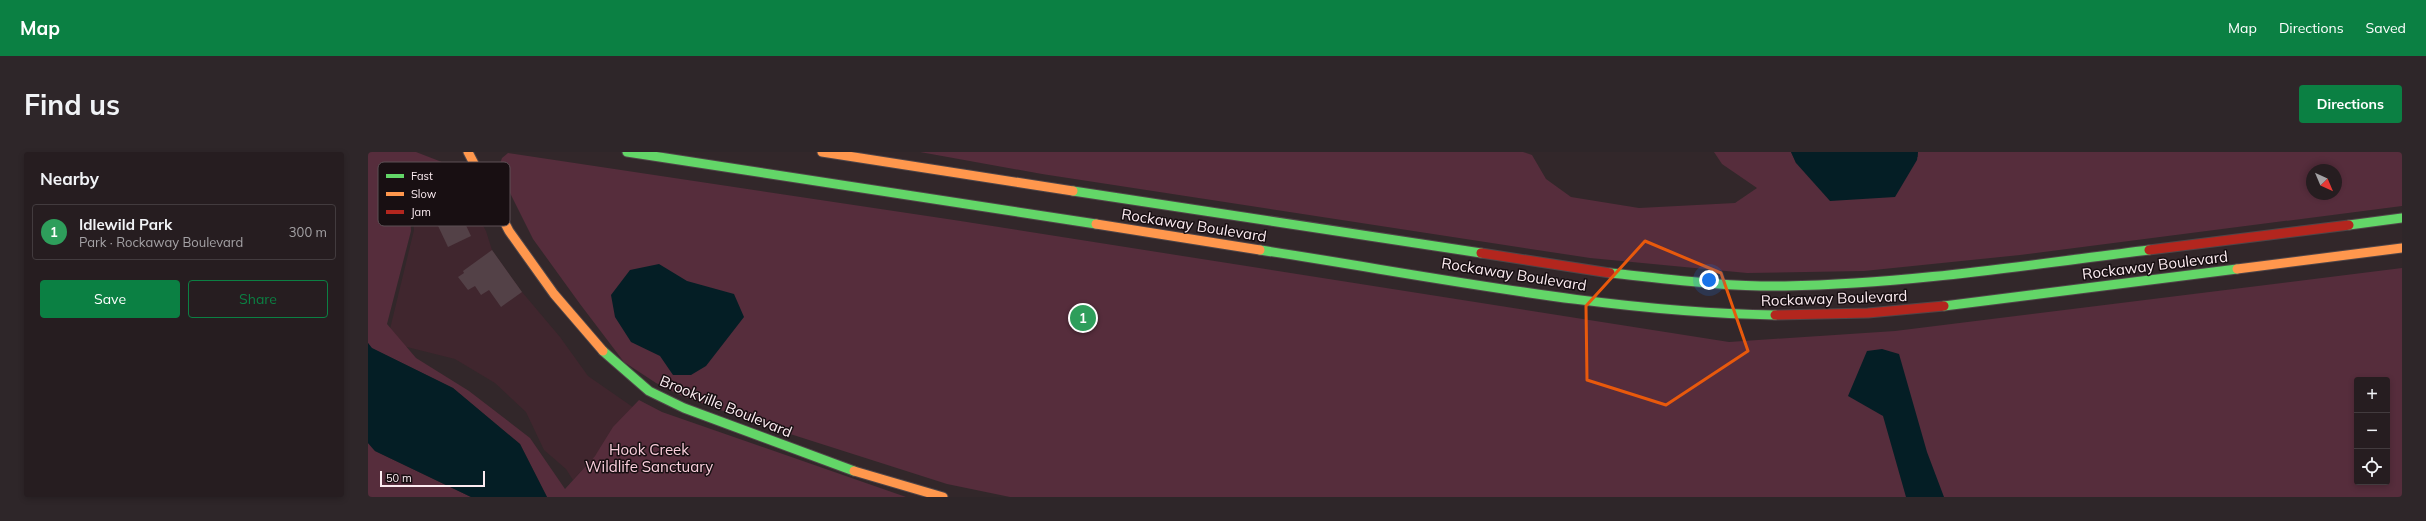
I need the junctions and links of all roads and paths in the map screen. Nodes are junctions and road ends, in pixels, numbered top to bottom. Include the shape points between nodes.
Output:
1 (468, 152) edge
2 (627, 152) edge
3 (822, 152) edge
4 (473, 162) edge
5 (2402, 218) edge
6 (507, 226) edge
7 (2402, 248) edge
8 (943, 497) edge

1 - 4 main road, Brookville Boulevard
2 - 7 main road, Rockaway Boulevard via 1599,302 1726,314 1828,315 1907,310
3 - 5 main road, Rockaway Boulevard via 1608,273 1732,285 1818,286 1940,277
6 - 8 main road, Brookville Boulevard via 554,294 603,352 649,390 684,408 875,479

